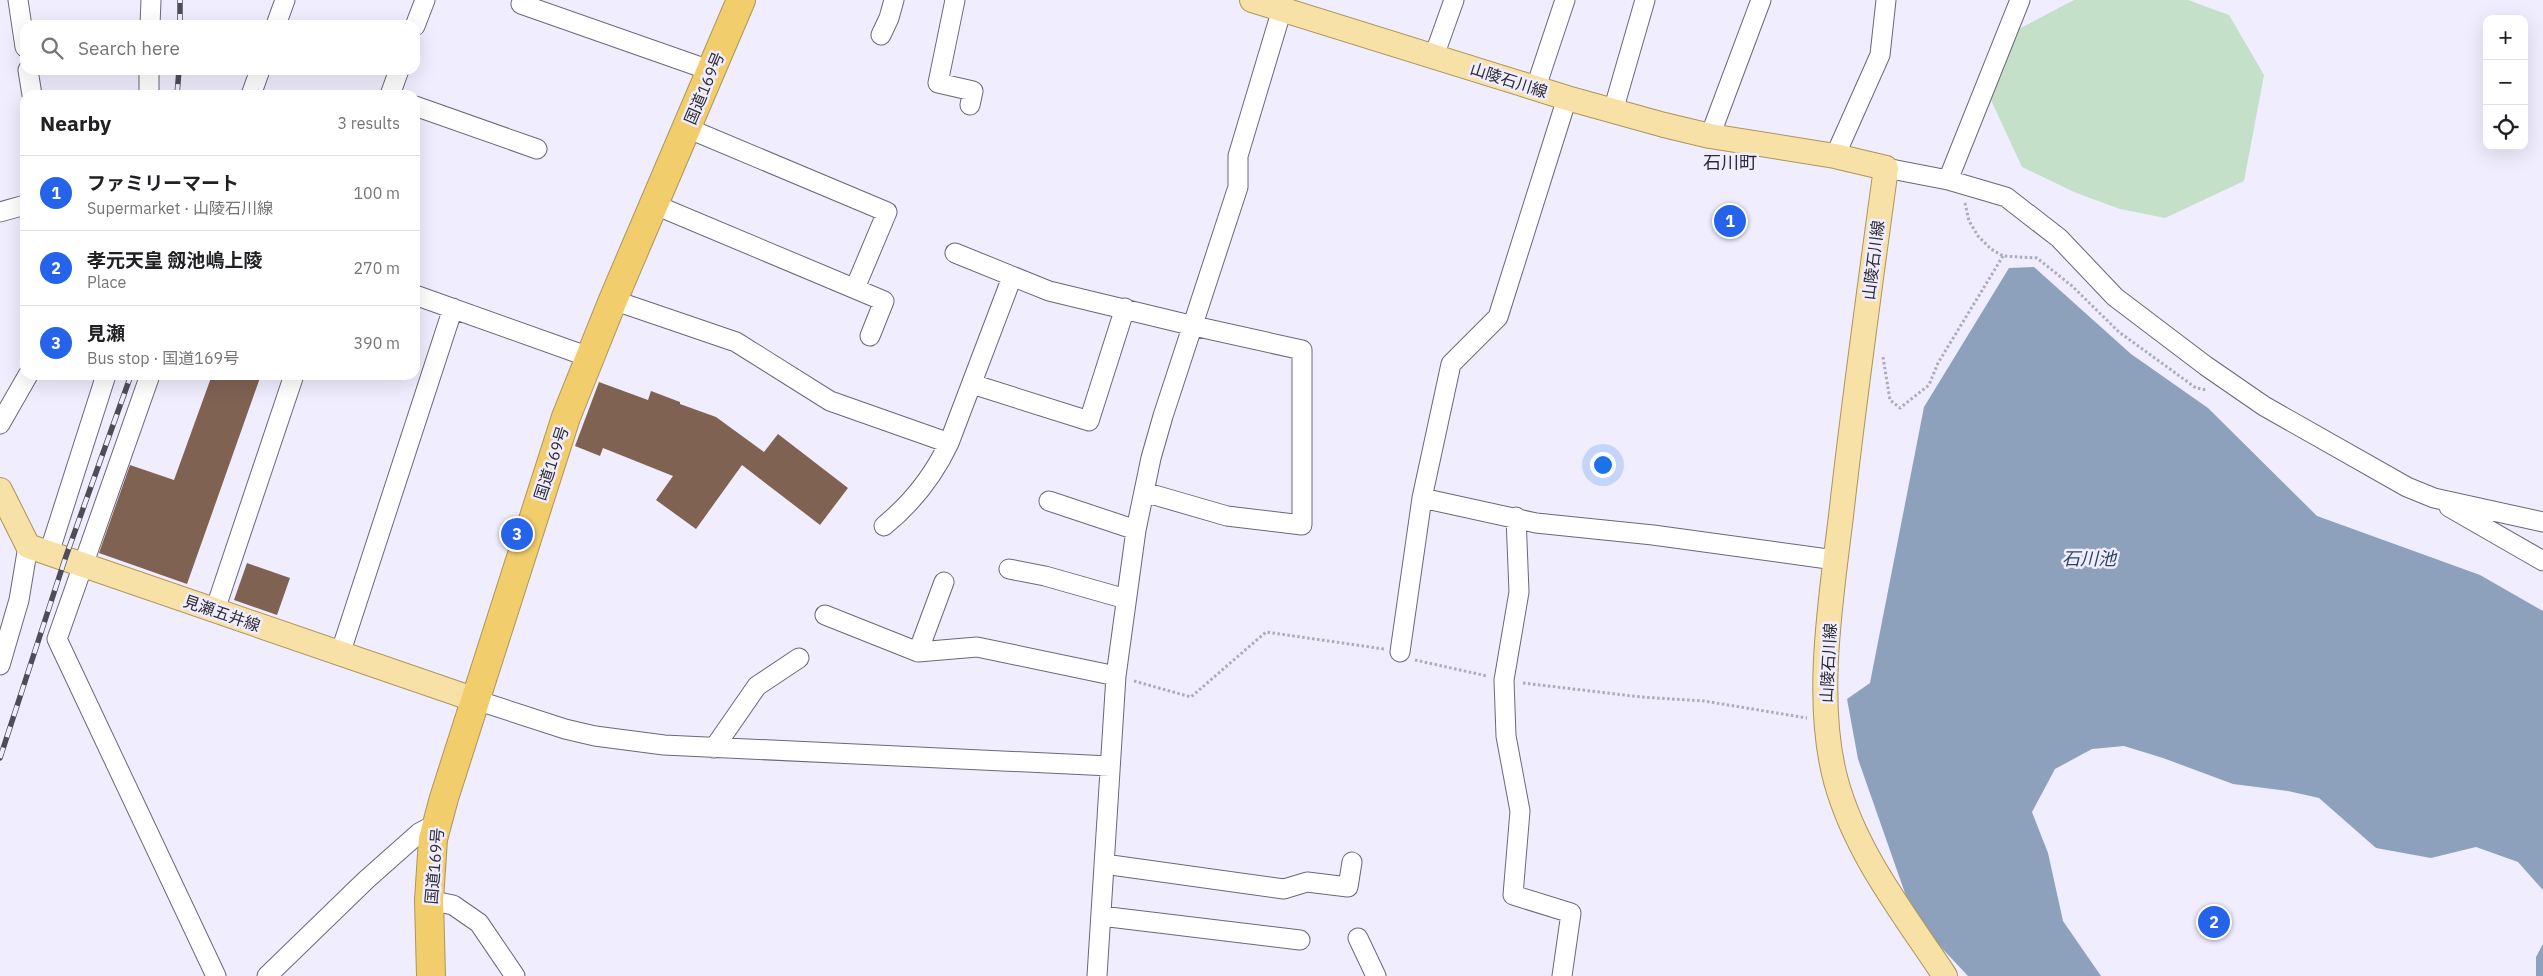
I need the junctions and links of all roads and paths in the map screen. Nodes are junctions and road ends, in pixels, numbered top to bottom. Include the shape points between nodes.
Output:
1 (18, 0) edge
2 (151, 0) edge
3 (285, 0) edge
4 (741, 0) edge
5 (894, 0) edge
6 (955, 0) edge
7 (1252, 0) edge
8 (1454, 0) edge
9 (1565, 0) edge
10 (1644, 0) edge
11 (1761, 0) edge
12 (1886, 0) edge
13 (2020, 0) edge
14 (421, 1) edge
15 (521, 4) dead end
16 (1282, 9) junction
17 (21, 20) edge
18 (150, 20) edge
19 (278, 20) edge
20 (416, 20) edge
21 (881, 35) dead end
22 (1434, 56) junction
23 (712, 71) junction
24 (29, 75) edge
25 (149, 75) edge
26 (258, 75) edge
27 (397, 75) edge
28 (1536, 87) junction
29 (31, 90) edge
30 (149, 90) edge
31 (252, 90) edge
32 (392, 90) edge
33 (1567, 98) junction
34 (970, 105) dead end
35 (420, 108) edge
36 (1614, 112) junction
37 (687, 128) junction
38 (1710, 136) junction
39 (537, 149) dead end
40 (1835, 156) junction
41 (1886, 168) junction
42 (1948, 180) junction
43 (1966, 185) junction
44 (653, 204) junction
45 (20, 206) edge
46 (0, 212) edge
47 (955, 253) dead end
48 (2003, 256) junction
49 (1012, 277) junction
50 (855, 288) junction
51 (420, 296) edge
52 (613, 300) junction
53 (453, 308) junction
54 (1125, 308) junction
55 (1194, 326) junction
56 (870, 336) dead end
57 (1863, 340) junction
58 (589, 357) junction
59 (2223, 377) junction
60 (25, 380) edge
61 (104, 380) edge
62 (148, 380) edge
63 (292, 380) edge
64 (972, 384) junction
65 (0, 424) edge
66 (948, 444) junction
67 (0, 490) edge
68 (1144, 492) junction
69 (1422, 498) junction
70 (2434, 498) junction
71 (1049, 501) dead end
72 (1516, 517) junction
73 (2543, 522) edge
74 (884, 526) dead end
75 (1136, 530) junction
76 (39, 550) junction
77 (1836, 560) junction
78 (2543, 561) edge
79 (84, 566) junction
80 (1009, 569) dead end
81 (944, 582) dead end
82 (1126, 599) junction
83 (215, 610) junction
84 (825, 616) dead end
85 (918, 652) junction
86 (1400, 652) junction
87 (340, 654) junction
88 (799, 658) dead end
89 (0, 665) edge
90 (1116, 676) junction
91 (1504, 680) junction
92 (476, 700) junction
93 (1824, 720) junction
94 (714, 748) junction
95 (1110, 766) junction
96 (438, 823) junction
97 (1352, 862) dead end
98 (1104, 864) junction
99 (429, 900) junction
100 (1101, 916) junction
101 (1358, 938) dead end
102 (1300, 940) dead end
103 (216, 976) edge
104 (267, 976) edge
105 (432, 976) edge
106 (515, 976) edge
107 (1097, 976) edge
108 (1376, 976) edge
109 (1562, 976) edge
110 (1945, 976) edge

1 - 17 street
2 - 18 street
3 - 19 street
4 - 23 highway, 国道169号
5 - 21 street via 890,18
6 - 34 street via 938,83 973,91
7 - 16 main road, 山陵石川線
8 - 22 street
9 - 28 street
10 - 36 street
11 - 38 street
12 - 40 street via 1880,55
13 - 42 street
14 - 20 street
15 - 23 street
16 - 22 main road, 山陵石川線
16 - 55 street via 1238,156 1238,187
22 - 28 main road, 山陵石川線
23 - 37 highway, 国道169号
24 - 29 street
25 - 30 street
26 - 31 street
27 - 32 street
28 - 33 main road, 山陵石川線
33 - 36 main road, 山陵石川線
33 - 69 street via 1498,317 1451,364
35 - 39 street
36 - 38 main road, 山陵石川線
37 - 44 highway, 国道169号
37 - 50 street via 887,212
38 - 40 main road, 山陵石川線
40 - 41 main road, 山陵石川線
41 - 42 street
41 - 57 main road, 山陵石川線
42 - 43 street
43 - 48 path via 1965,205 1969,221 1978,236
43 - 59 street via 2006,197 2060,238 2115,297
44 - 50 street
44 - 52 highway, 国道169号
45 - 46 street
47 - 49 street
48 - 57 path via 1938,363 1929,384 1900,408 1890,400 1882,354
48 - 59 path via 2037,258 2072,286 2119,332 2196,388 2210,391
49 - 54 street via 1049,291
49 - 64 street
50 - 56 street via 884,301
51 - 53 street
52 - 58 highway, 国道169号
52 - 66 street via 736,342 830,401
53 - 58 street
53 - 87 street
54 - 55 street
54 - 64 street via 1089,421
55 - 68 street via 1163,416
55 - 68 street via 1302,350 1302,525 1227,516
57 - 77 main road, 山陵石川線
58 - 92 highway, 国道169号 via 566,417
59 - 70 street via 2264,406 2407,487
60 - 65 street
61 - 76 street
62 - 79 street
63 - 83 street
64 - 66 street
66 - 74 street via 941,461 919,492
67 - 76 main road
68 - 75 street
69 - 72 street
69 - 86 street
70 - 73 street
70 - 78 street
71 - 75 street
72 - 77 street
72 - 91 street via 1519,592
75 - 82 street
76 - 79 main road, 見瀬五井線
76 - 89 street via 19,600
77 - 93 main road, 山陵石川線
79 - 83 main road, 見瀬五井線
79 - 103 street via 57,639
80 - 82 street
81 - 85 street
82 - 90 street
83 - 87 main road, 見瀬五井線
84 - 85 street
85 - 90 street via 976,647
86 - 90 path via 1266,632 1191,698
86 - 91 path via 1421,663
87 - 92 main road, 見瀬五井線
88 - 94 street via 757,686
90 - 95 street
91 - 93 path via 1572,690 1704,701
91 - 109 street via 1506,736 1520,811 1514,895 1570,913
92 - 94 street via 595,736 664,746
92 - 96 highway, 国道169号
93 - 110 main road, 山陵石川線 via 1836,780 1850,824 1873,867
94 - 95 street
95 - 98 street
96 - 99 highway, 国道169号 via 433,839
96 - 104 street via 419,833 366,880
97 - 98 street via 1348,887 1307,882 1284,890
98 - 100 street
99 - 105 highway, 国道169号
99 - 106 street via 454,905 480,924
100 - 102 street
100 - 107 street
101 - 108 street

